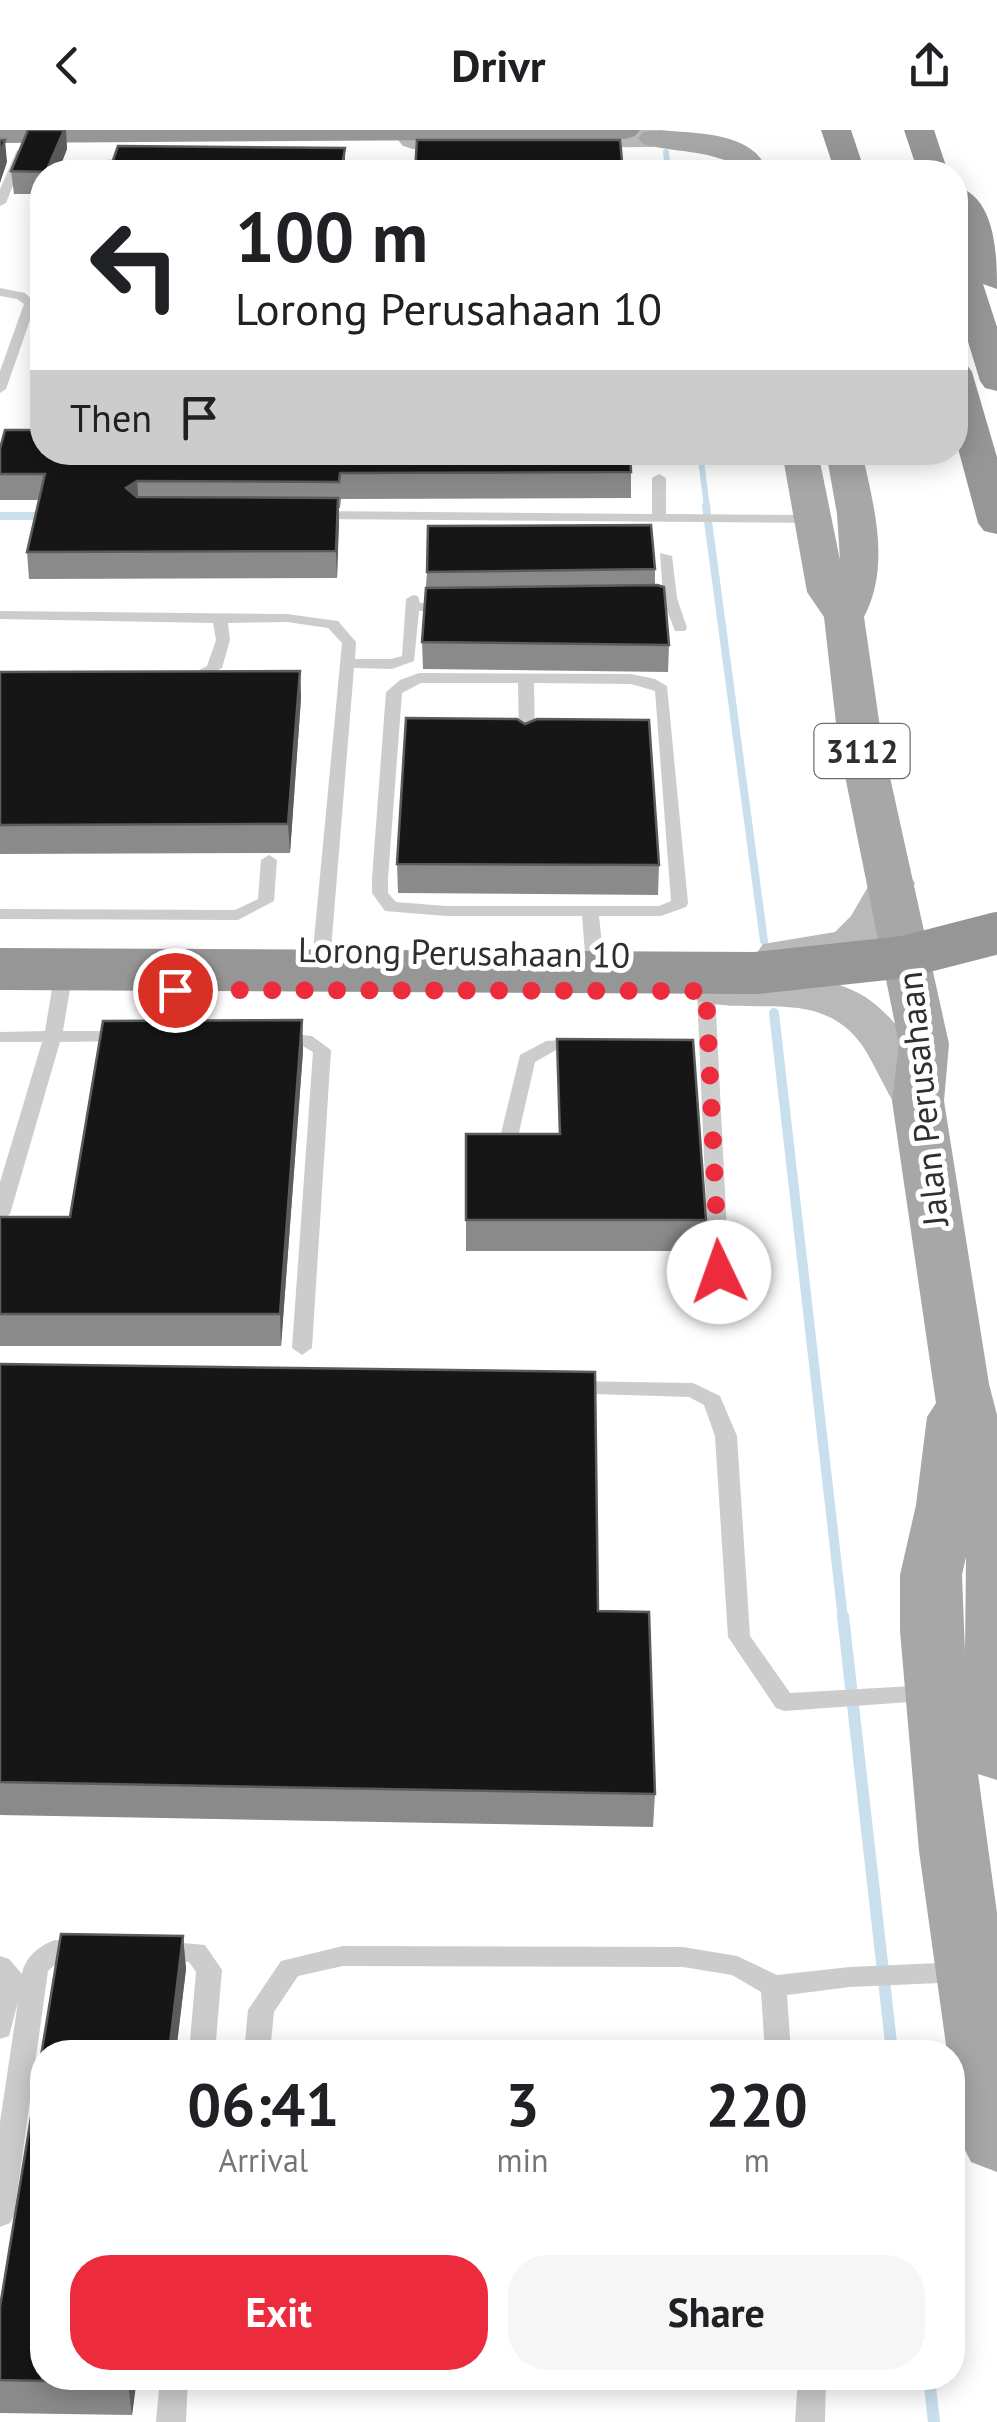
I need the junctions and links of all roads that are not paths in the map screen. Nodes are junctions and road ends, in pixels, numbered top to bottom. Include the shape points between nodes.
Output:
1 (708, 130) edge
2 (836, 130) edge
3 (919, 130) edge
4 (639, 134) edge
5 (8, 138) edge
6 (153, 159) edge
7 (139, 160) edge
8 (749, 160) edge
9 (846, 160) edge
10 (929, 160) edge
11 (5, 178) edge
12 (0, 203) edge
13 (968, 218) edge
14 (997, 282) edge
15 (968, 288) edge
16 (0, 292) edge
17 (997, 381) edge
18 (0, 389) edge
19 (968, 416) edge
20 (968, 463) edge
21 (803, 465) edge
22 (846, 465) edge
23 (658, 478) dead end
24 (986, 478) junction
25 (298, 515) edge
26 (660, 516) junction
27 (814, 518) junction
28 (997, 523) edge
29 (666, 556) dead end
30 (670, 598) junction
31 (624, 604) edge
32 (471, 606) edge
33 (0, 616) edge
34 (844, 617) junction
35 (220, 620) junction
36 (680, 628) dead end
37 (348, 663) junction
38 (526, 679) junction
39 (174, 685) edge
40 (527, 744) edge
41 (269, 860) dead end
42 (892, 882) junction
43 (0, 914) edge
44 (592, 932) junction
45 (997, 932) edge
46 (0, 948) edge
47 (322, 950) junction
48 (0, 969) edge
49 (0, 989) edge
50 (706, 991) junction
51 (57, 1012) junction
52 (146, 1036) edge
53 (256, 1036) edge
54 (0, 1037) edge
55 (611, 1043) edge
56 (918, 1101) junction
57 (506, 1150) edge
58 (0, 1214) edge
59 (719, 1272) dead end
60 (302, 1348) dead end
61 (960, 1384) junction
62 (554, 1388) edge
63 (996, 1524) edge
64 (917, 1695) junction
65 (997, 1755) edge
66 (975, 1860) edge
67 (108, 1951) edge
68 (143, 1951) edge
69 (0, 1966) edge
70 (959, 1972) junction
71 (774, 1986) junction
72 (0, 2028) edge
73 (203, 2040) edge
74 (258, 2040) edge
75 (777, 2040) edge
76 (997, 2140) edge
77 (0, 2215) edge
78 (173, 2390) edge
79 (811, 2390) edge
80 (171, 2422) edge
81 (810, 2422) edge

1 - 4 main road
2 - 9 highway
3 - 10 highway
4 - 5 street
4 - 5 highway
4 - 8 main road via 728,148
5 - 11 lane
6 - 7 lane
11 - 12 lane
13 - 14 highway
15 - 17 highway
16 - 18 lane via 30,303
19 - 24 highway
20 - 24 highway
21 - 27 main road, Jalan Perusahaan / 3112
22 - 34 main road, Jalan Perusahaan / 3112 via 860,551
23 - 26 lane
24 - 28 highway
25 - 26 lane
26 - 27 lane
27 - 34 main road, Jalan Perusahaan / 3112 via 827,592
29 - 30 lane
30 - 31 lane via 663,604
30 - 36 lane
32 - 37 lane via 413,603 409,658
33 - 35 lane
34 - 42 main road, Jalan Perusahaan / 3112 via 860,740
35 - 37 lane via 333,624 349,642
35 - 39 lane via 223,640 214,668
37 - 47 lane
38 - 40 lane
38 - 44 lane via 642,680 658,685 664,696 680,903
38 - 44 lane via 419,678 394,692 380,893 391,907
41 - 43 lane via 266,901 238,915
42 - 44 street, Lorong Perusahaan 10 via 870,928 833,949 785,954
42 - 56 main road, Jalan Perusahaan / 3112 via 924,1044
44 - 47 street, Lorong Perusahaan 10
45 - 48 highway, bridge via 904,958 756,973
46 - 47 street, Lorong Perusahaan 10
49 - 51 street, Lorong Perusahaan 10
50 - 51 street, Lorong Perusahaan 10
50 - 56 street, Lorong Perusahaan 10 via 802,991 850,1004 884,1036
50 - 59 lane via 699,1041
51 - 52 lane
51 - 54 lane
51 - 58 lane
53 - 60 lane via 306,1040 322,1050
55 - 57 lane via 552,1045 526,1059
56 - 61 main road, Jalan Perusahaan / 3112
61 - 63 main road, Jalan Perusahaan / 3112
61 - 64 main road
62 - 64 lane via 693,1390 714,1402 726,1436 739,1637 784,1702
63 - 65 main road, Jalan Perusahaan / 3112
64 - 66 main road
66 - 70 main road
67 - 77 lane via 55,1950 36,1966
68 - 73 lane via 196,1952 208,1970
69 - 72 lane via 10,1976
70 - 71 lane
70 - 76 main road
71 - 74 lane via 737,1966 683,1957 344,1956 290,1968 261,2010
71 - 75 lane
78 - 80 lane
79 - 81 lane

